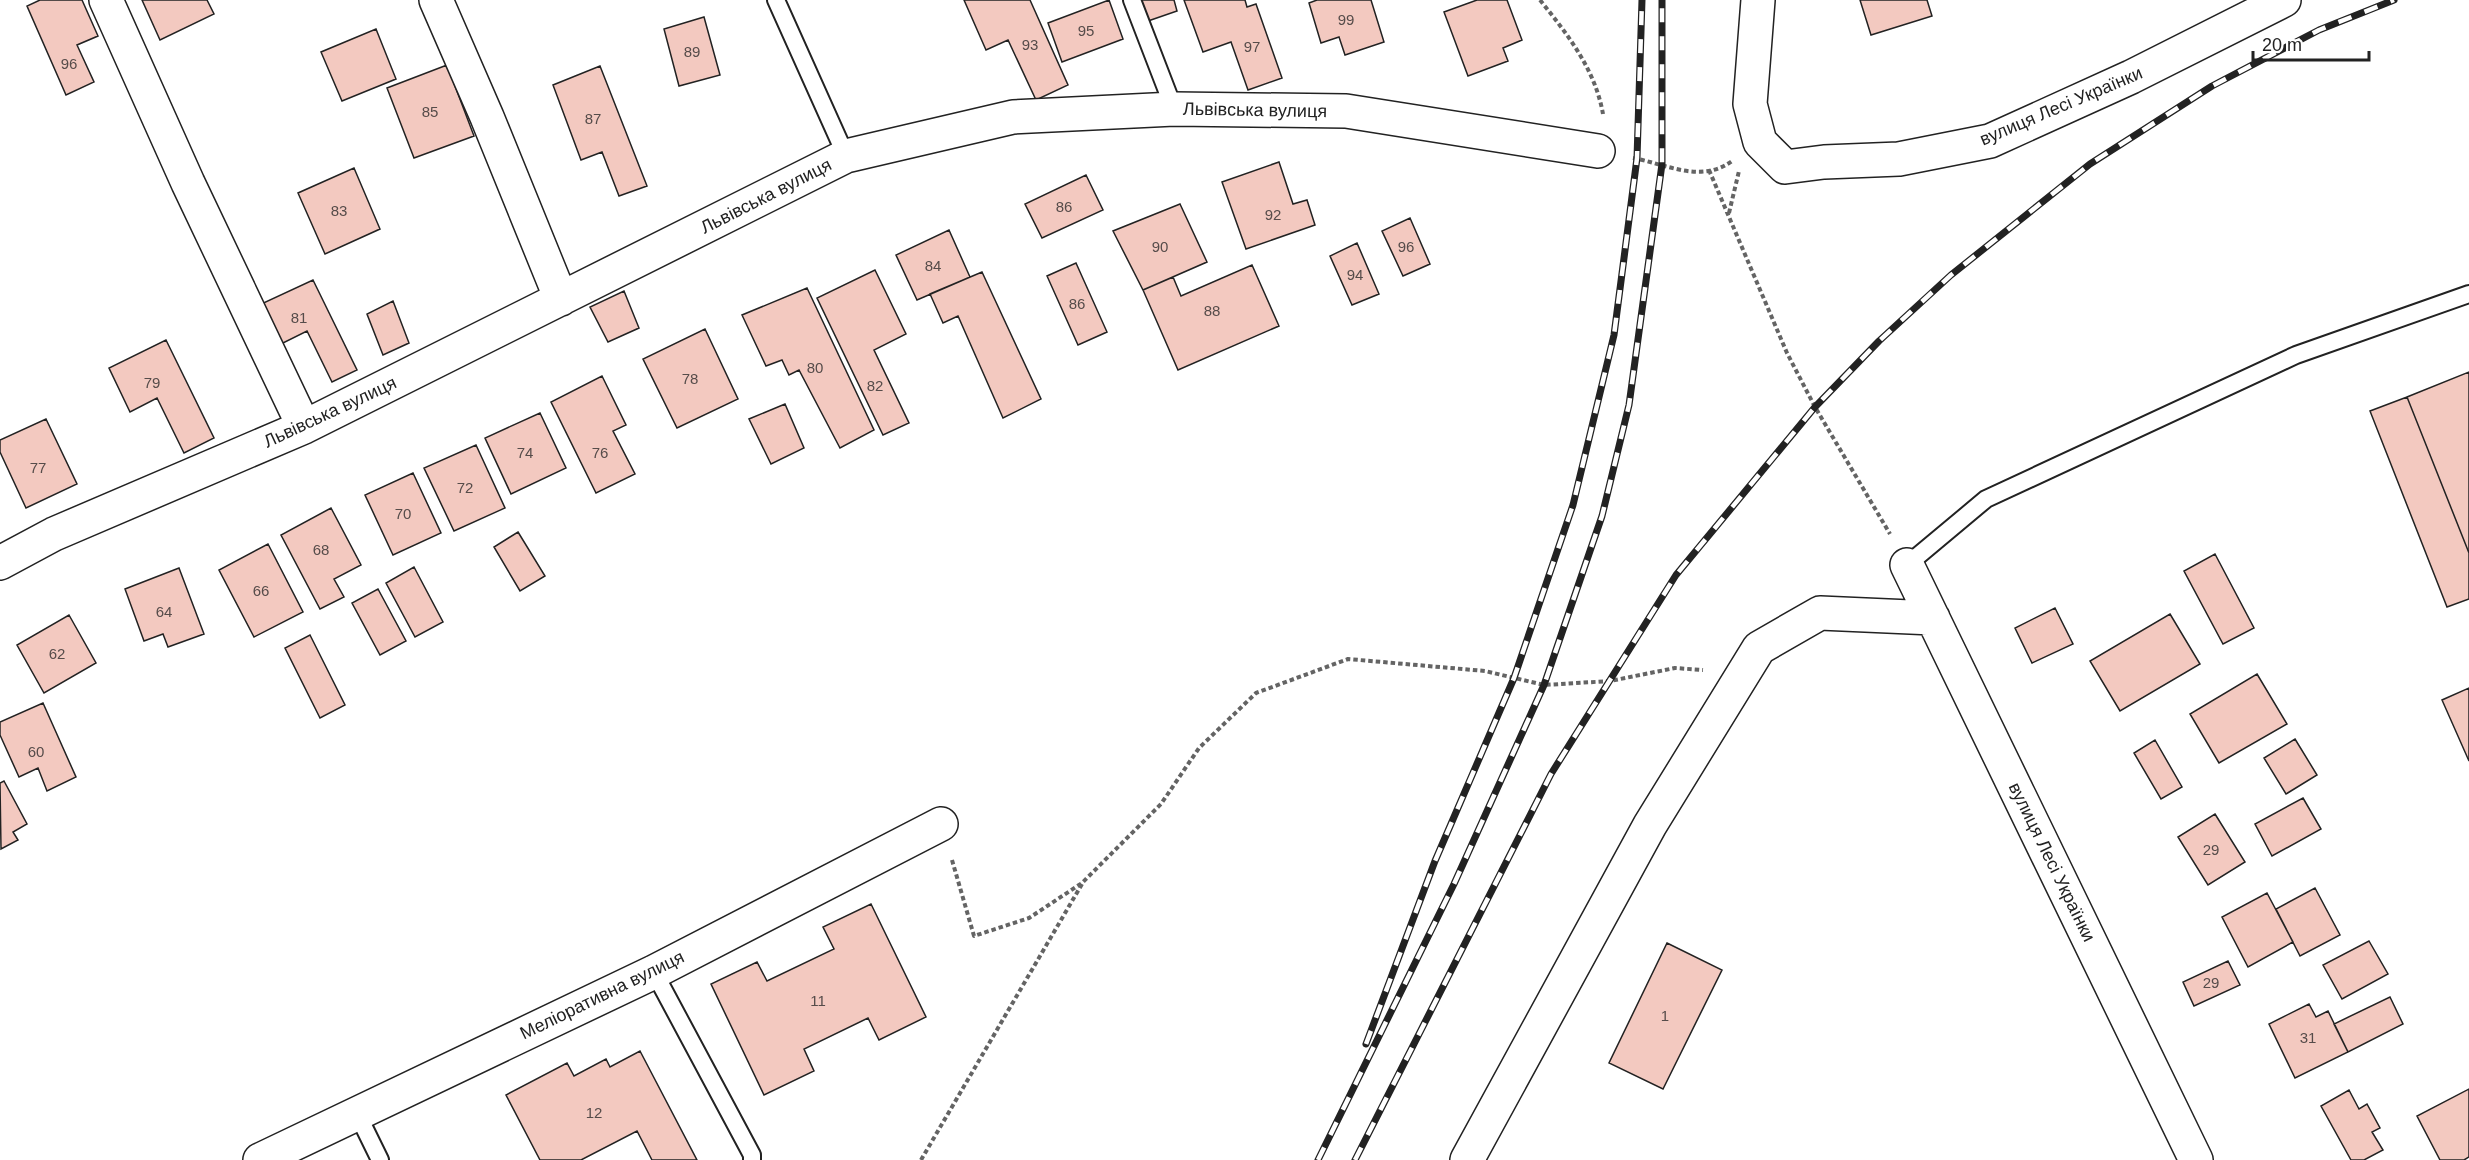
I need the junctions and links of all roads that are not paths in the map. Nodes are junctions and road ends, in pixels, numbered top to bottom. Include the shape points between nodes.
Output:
1 (106, 0) edge
2 (436, 0) edge
3 (776, 0) edge
4 (1132, 0) edge
5 (1758, 0) edge
6 (2284, 0) edge
7 (1174, 109) junction
8 (1603, 152) road end
9 (846, 156) junction
10 (2469, 294) edge
11 (561, 299) junction
12 (304, 427) junction
13 (0, 563) edge
14 (1907, 565) joint
15 (1933, 618) junction
16 (942, 824) road end
17 (654, 972) junction
18 (357, 1113) junction
19 (260, 1160) edge
20 (380, 1160) edge
21 (752, 1160) edge
22 (1467, 1160) edge
23 (2196, 1160) edge

1 - 12 street
2 - 11 street
3 - 9 lane
4 - 7 lane
5 - 6 street, вулиця Лесі Українки via 1750,104 1752,147 1785,166 1899,159 1990,141 2131,77
7 - 8 street, Львівська вулиця via 1346,111
7 - 9 street, Львівська вулиця via 1013,117
9 - 11 street, Львівська вулиця
10 - 14 lane via 2296,355 1986,499
11 - 12 street, Львівська вулиця
12 - 13 street, Львівська вулиця via 54,534
14 - 15 street, вулиця Лесі Українки
15 - 22 street via 1820,613 1759,648 1650,825
15 - 23 street, вулиця Лесі Українки
16 - 17 street, Меліоративна вулиця
17 - 18 street, Меліоративна вулиця
17 - 21 lane
18 - 19 street, Меліоративна вулиця
18 - 20 lane

